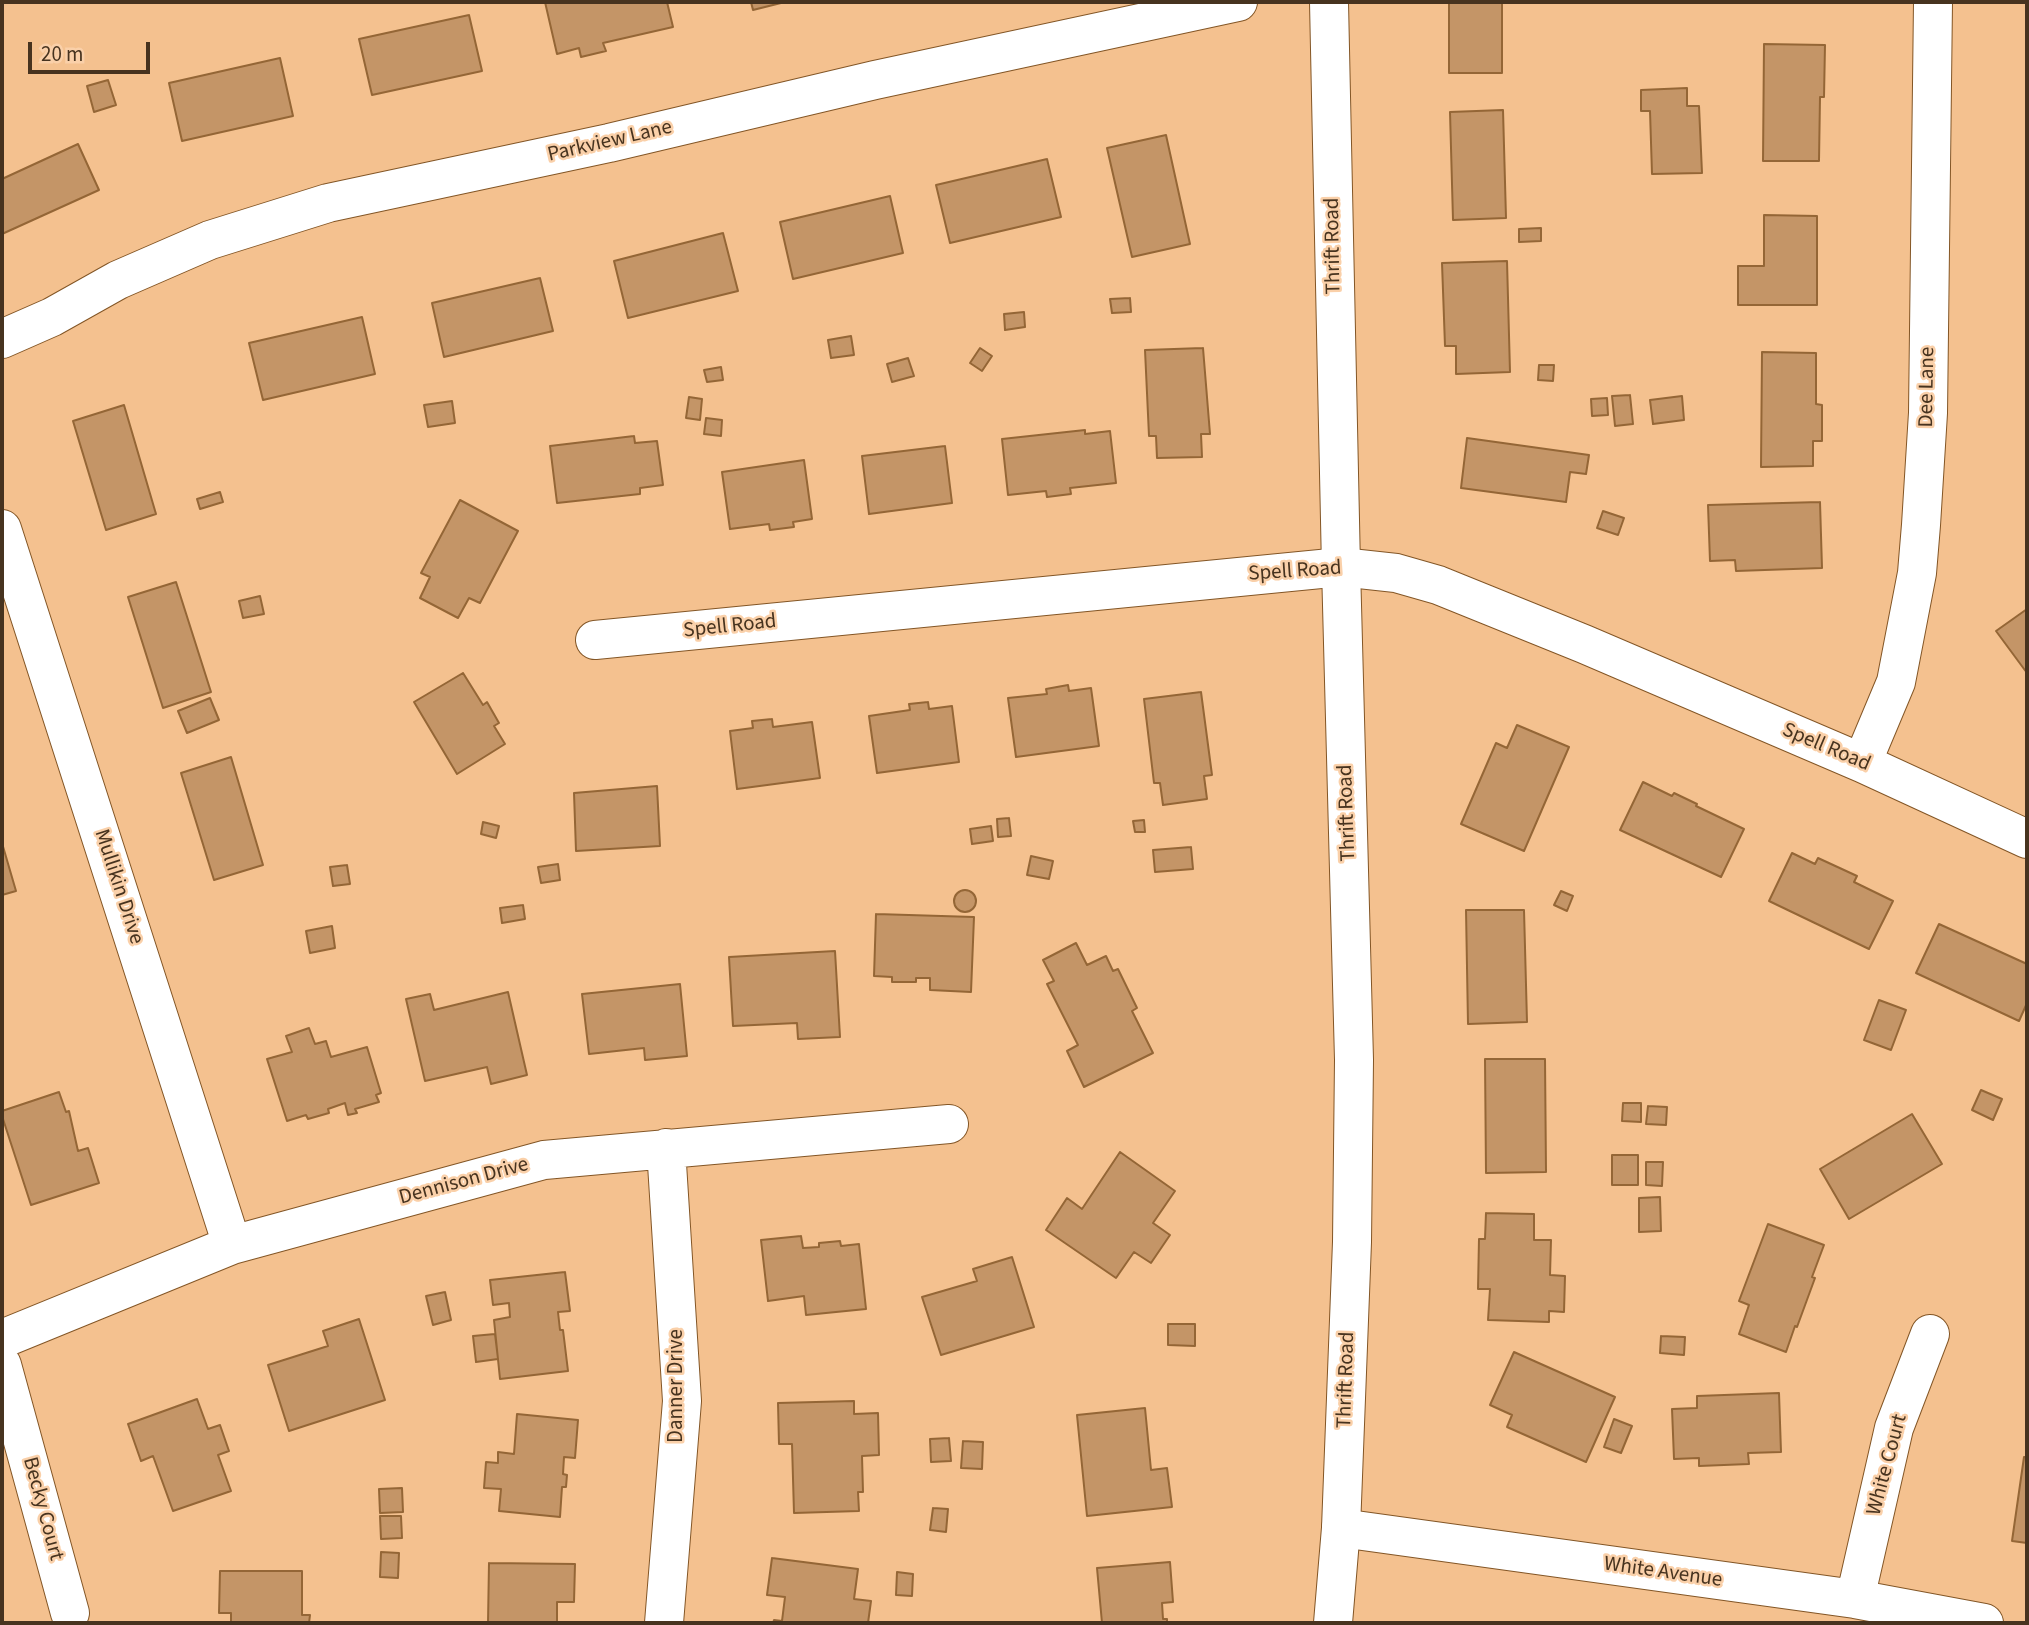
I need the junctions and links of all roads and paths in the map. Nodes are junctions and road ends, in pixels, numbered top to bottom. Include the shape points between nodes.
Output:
1 (1238, 2) edge
2 (1329, 2) edge
3 (1933, 2) edge
4 (2, 339) edge
5 (2, 530) edge
6 (1341, 567) junction
7 (595, 640) dead end
8 (1861, 763) junction
9 (2027, 839) edge
10 (948, 1124) dead end
11 (666, 1148) junction
12 (232, 1245) junction
13 (1930, 1334) dead end
14 (2, 1339) edge
15 (2, 1365) edge
16 (1341, 1528) junction
17 (1855, 1599) junction
18 (70, 1613) dead end
19 (664, 1623) edge
20 (1333, 1623) edge
21 (1984, 1623) edge

1 - 4 street, Parkview Lane via 328,203 210,240
2 - 6 street, Thrift Road
3 - 8 street, Dee Lane via 1928,413 1922,525 1896,682
5 - 12 street, Mullikin Drive
6 - 7 street, Spell Road
6 - 8 street, Spell Road via 1396,573 1438,585
6 - 16 street, Thrift Road via 1354,1073
8 - 9 street, Spell Road
10 - 11 street, Dennison Drive
11 - 12 street, Dennison Drive via 544,1160
11 - 19 street, Danner Drive via 682,1401
12 - 14 street, Dennison Drive
13 - 17 street, White Court via 1894,1428
15 - 18 street, Becky Court
16 - 17 street, White Avenue
16 - 20 street, Thrift Road
17 - 21 street, White Avenue

